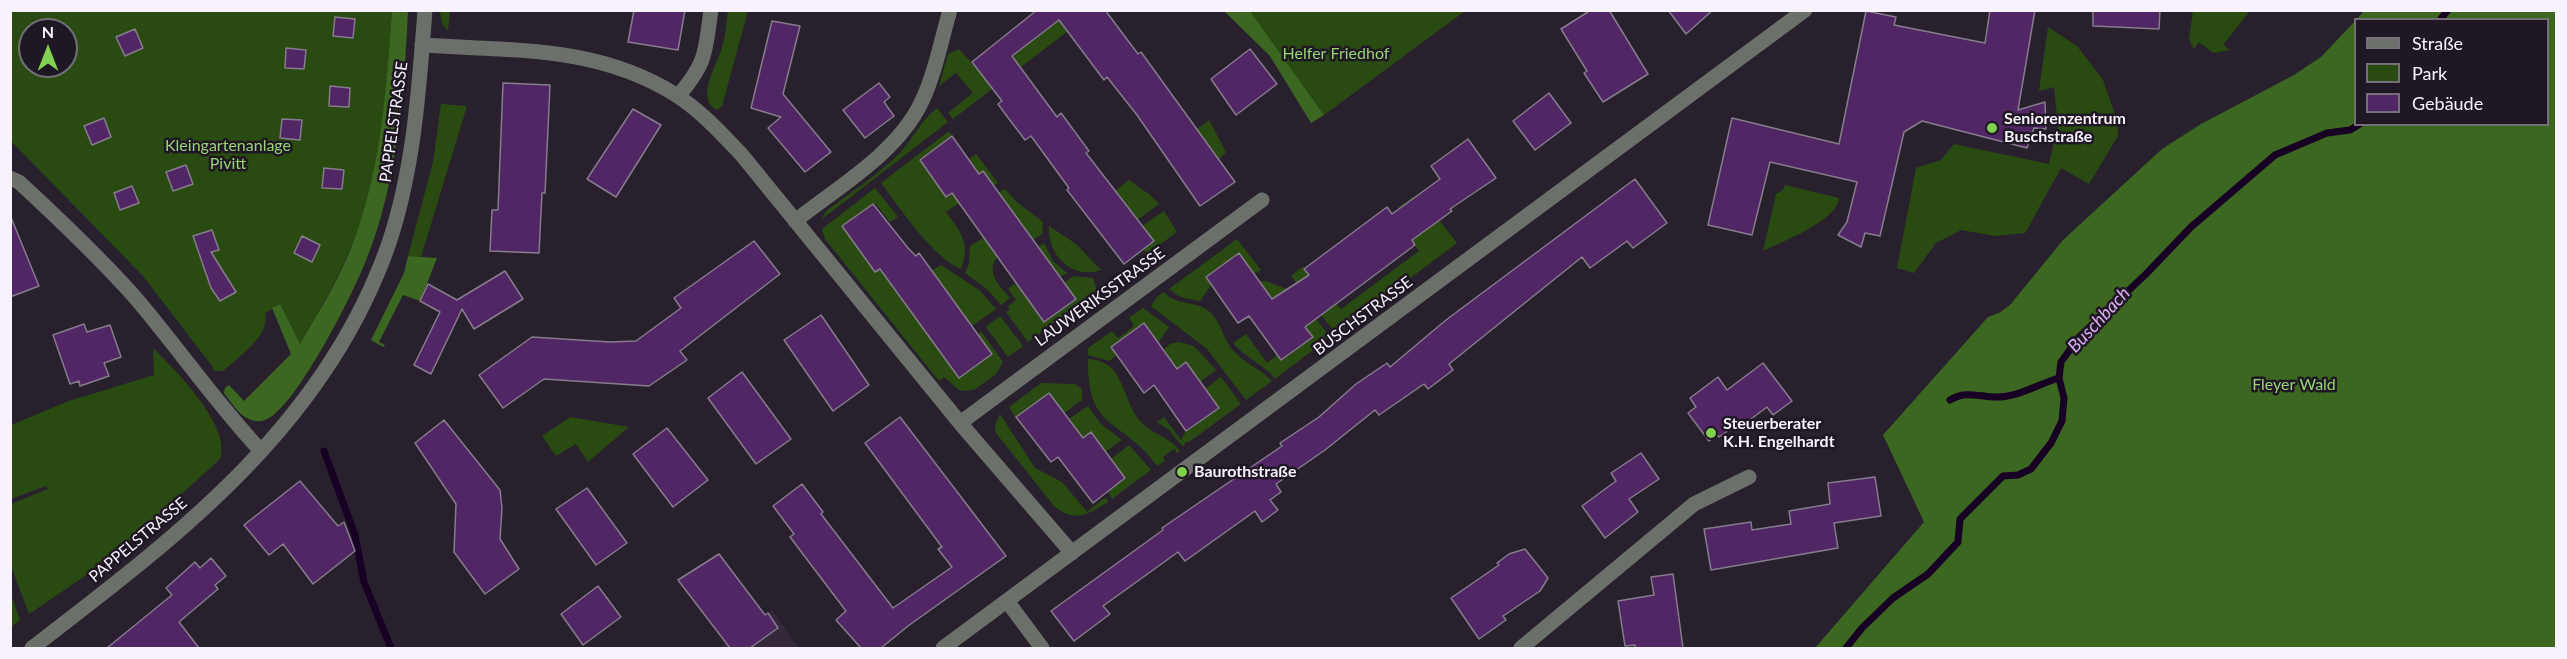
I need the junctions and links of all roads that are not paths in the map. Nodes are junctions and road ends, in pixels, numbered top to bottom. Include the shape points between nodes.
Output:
1 (425, 10) edge
2 (711, 10) edge
3 (950, 10) edge
4 (1805, 10) edge
5 (422, 45) junction
6 (678, 96) junction
7 (10, 178) edge
8 (1262, 200) dead end
9 (795, 221) junction
10 (960, 423) junction
11 (261, 451) junction
12 (1749, 477) dead end
13 (1072, 553) junction
14 (1007, 601) junction
15 (32, 648) edge
16 (943, 648) edge
17 (1042, 648) edge
18 (1521, 648) edge

1 - 5 street, PAPPELSTRASSE
2 - 6 street via 701,65
3 - 9 street via 929,82 909,123 885,151
4 - 13 street, BUSCHSTRASSE
5 - 6 street via 573,55 620,68
5 - 11 street, PAPPELSTRASSE via 408,170 389,242 370,292 325,372 300,408
6 - 9 street via 741,154
7 - 11 street via 72,231 133,296
8 - 10 street, LAUWERIKSSTRASSE
9 - 10 street
10 - 13 street
11 - 15 street, PAPPELSTRASSE via 186,524
12 - 18 street via 1694,504
13 - 14 street, BUSCHSTRASSE
14 - 16 street, BUSCHSTRASSE
14 - 17 street

